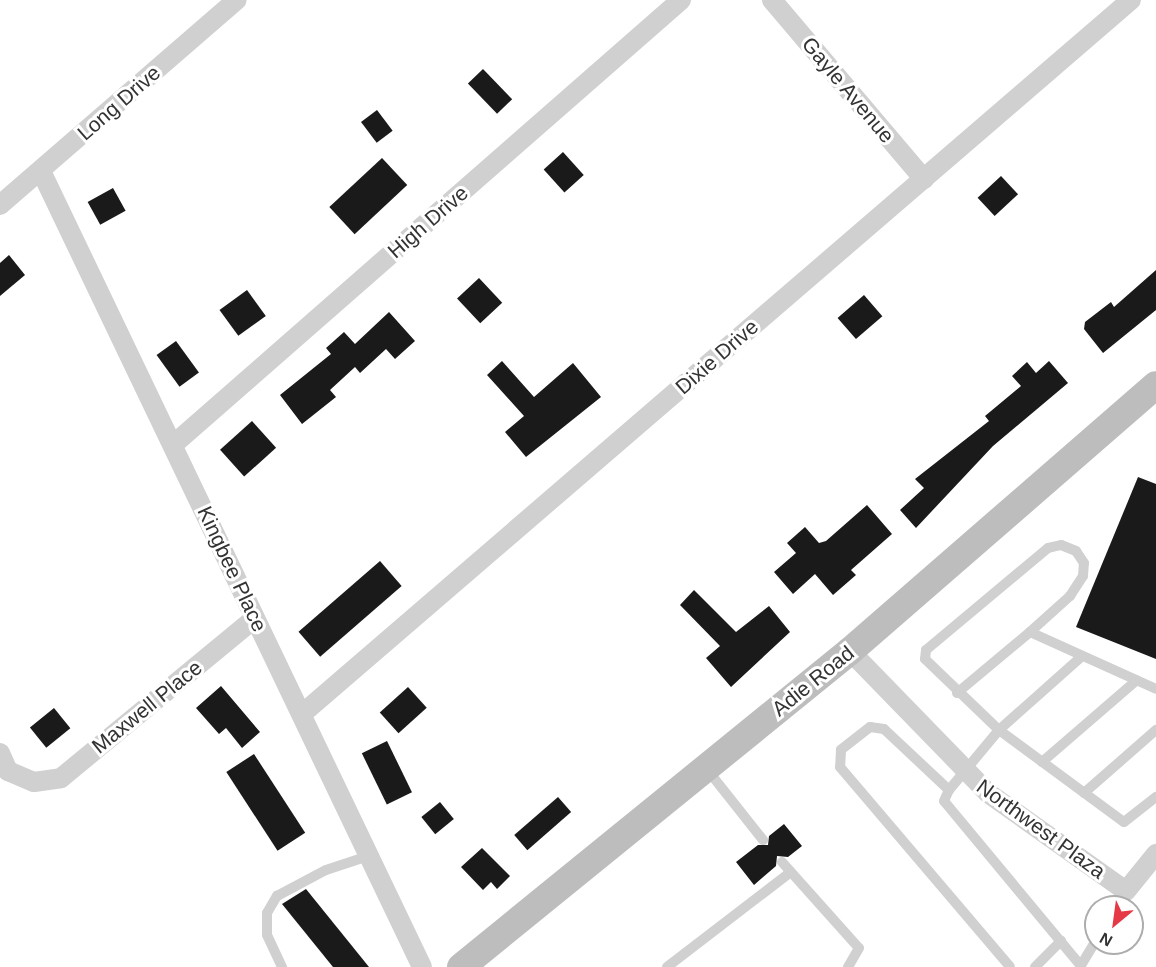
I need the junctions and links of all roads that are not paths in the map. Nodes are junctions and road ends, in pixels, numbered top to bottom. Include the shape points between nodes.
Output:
1 (237, 0) edge
2 (681, 0) edge
3 (772, 0) edge
4 (1131, 0) edge
5 (41, 171) junction
6 (924, 180) junction
7 (0, 206) edge
8 (1156, 385) edge
9 (174, 444) junction
10 (254, 619) junction
11 (1030, 632) junction
12 (850, 651) junction
13 (1082, 656) junction
14 (1137, 680) junction
15 (1156, 689) edge
16 (957, 693) junction
17 (302, 714) junction
18 (999, 730) junction
19 (1156, 730) edge
20 (0, 753) edge
21 (1042, 762) junction
22 (706, 768) junction
23 (963, 770) junction
24 (948, 790) junction
25 (1084, 793) junction
26 (1156, 796) edge
27 (763, 840) dead end
28 (1156, 854) edge
29 (371, 855) junction
30 (782, 862) dead end
31 (791, 872) junction
32 (1116, 895) edge
33 (1124, 895) edge
34 (1061, 941) junction
35 (1081, 966) edge
36 (282, 967) edge
37 (422, 967) edge
38 (461, 967) edge
39 (667, 967) edge
40 (848, 967) edge
41 (1010, 967) edge
42 (1035, 967) edge

1 - 5 street, Long Drive
2 - 9 street, High Drive
3 - 6 street, Gayle Avenue
4 - 6 street, Dixie Drive
5 - 7 street, Long Drive
5 - 9 street, Kingbee Place
6 - 17 street, Dixie Drive
8 - 12 street, Adie Road
9 - 10 street, Kingbee Place
10 - 17 street, Kingbee Place
10 - 20 street, Maxwell Place via 61,778 34,782 8,771
11 - 13 lane
11 - 16 lane
11 - 16 lane via 1070,596 1083,576 1084,563 1076,551 1061,545 1048,548 926,650 925,659
12 - 22 street, Adie Road
12 - 23 street, Northwest Plaza
13 - 14 lane
13 - 18 lane
14 - 15 lane
14 - 21 lane
16 - 18 lane
17 - 29 street, Kingbee Place
18 - 21 lane
18 - 23 lane
19 - 25 lane
21 - 25 lane
22 - 27 lane
22 - 38 street, Adie Road
23 - 24 lane
23 - 32 street, Northwest Plaza
24 - 34 lane via 944,801
24 - 41 lane via 884,729 870,727 842,750 840,767
25 - 26 lane via 1124,822
28 - 33 street, Northwest Plaza
29 - 36 lane via 326,870 277,896 267,913 267,935
29 - 37 street, Kingbee Place
30 - 31 lane
31 - 39 lane
31 - 40 lane via 859,948
34 - 35 lane
34 - 42 lane

